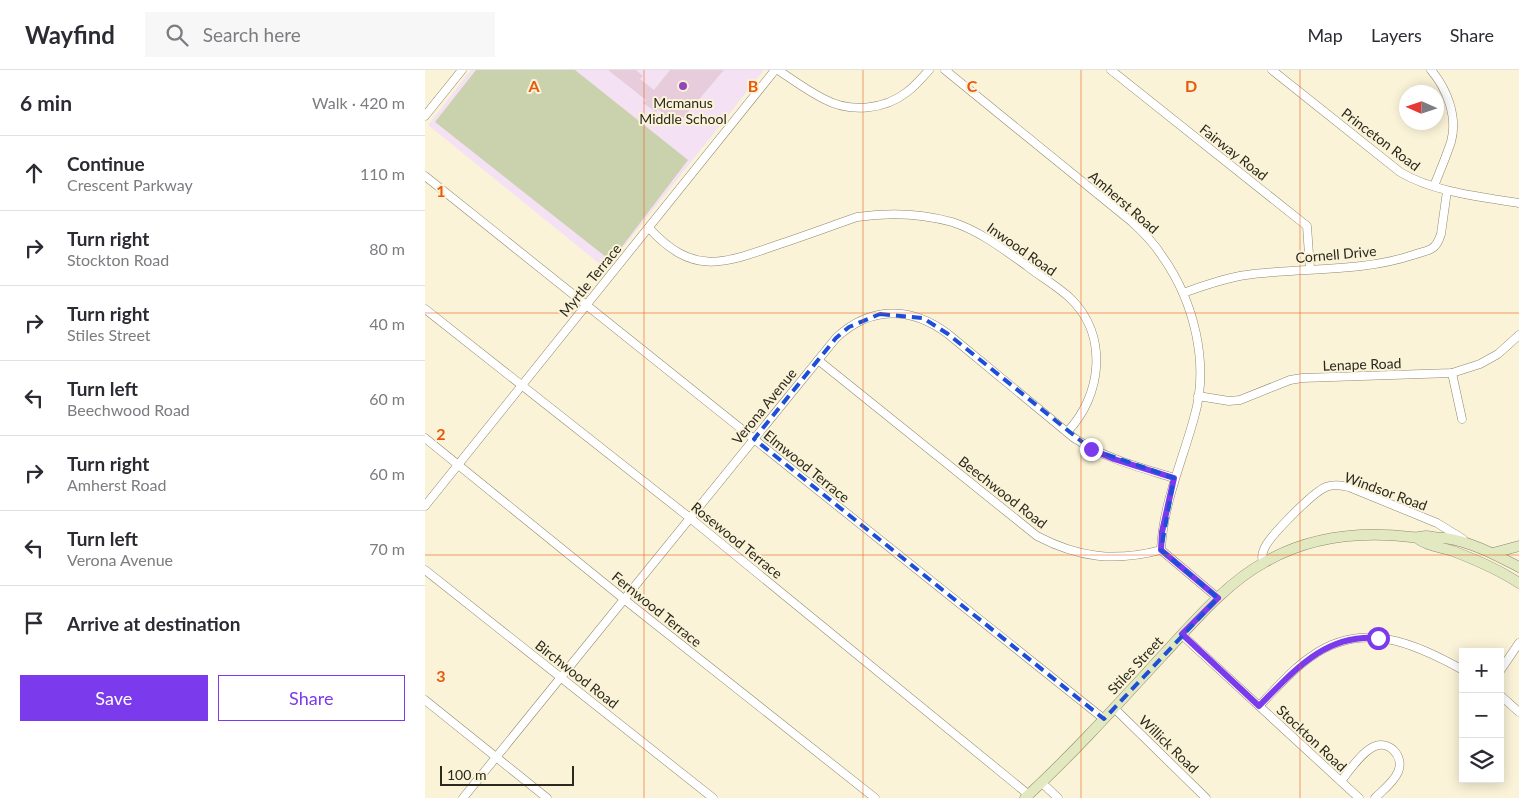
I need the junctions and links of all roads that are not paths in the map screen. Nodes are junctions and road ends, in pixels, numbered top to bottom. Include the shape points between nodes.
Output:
1 (777, 70) edge
2 (929, 70) edge
3 (945, 70) edge
4 (1111, 70) edge
5 (1272, 70) edge
6 (1431, 70) edge
7 (459, 71) edge
8 (425, 116) edge
9 (425, 176) edge
10 (1434, 186) junction
11 (1447, 191) junction
12 (1519, 204) edge
13 (649, 228) junction
14 (1310, 270) junction
15 (1183, 293) junction
16 (586, 305) junction
17 (425, 310) edge
18 (1519, 334) edge
19 (818, 360) junction
20 (1452, 373) junction
21 (522, 386) junction
22 (1198, 396) junction
23 (1462, 419) dead end
24 (1067, 432) junction
25 (425, 438) edge
26 (754, 439) junction
27 (458, 465) junction
28 (1174, 478) junction
29 (425, 506) edge
30 (690, 518) junction
31 (1417, 538) junction
32 (1473, 546) junction
33 (1519, 546) edge
34 (1161, 550) junction
35 (1493, 553) junction
36 (1263, 562) junction
37 (1519, 567) edge
38 (425, 570) edge
39 (1519, 583) edge
40 (1218, 598) junction
41 (624, 599) junction
42 (1182, 634) junction
43 (1519, 643) edge
44 (1504, 665) edge
45 (1459, 668) edge
46 (561, 677) junction
47 (1504, 699) edge
48 (425, 700) edge
49 (1259, 706) junction
50 (1114, 708) junction
51 (1519, 712) edge
52 (1104, 719) junction
53 (496, 757) junction
54 (1341, 781) junction
55 (1041, 782) junction
56 (1027, 796) edge
57 (463, 798) edge
58 (547, 798) edge
59 (713, 798) edge
60 (875, 798) edge
61 (1058, 798) edge
62 (1207, 798) edge
63 (1359, 798) edge
64 (1375, 798) edge

1 - 2 street via 822,99 837,105 862,108 878,106 901,96
1 - 13 street, Myrtle Terrace
3 - 15 street, Amherst Road via 1132,222 1161,254
4 - 14 street, Fairway Road via 1307,226
5 - 10 street, Princeton Road via 1400,172 1412,180
6 - 10 street via 1448,99 1453,122 1451,140
7 - 8 street
9 - 16 street, Elmwood Terrace
10 - 11 street, Princeton Road
11 - 12 street, Princeton Road
11 - 14 street, Cornell Drive via 1441,234 1431,249 1370,265
13 - 16 street, Myrtle Terrace
13 - 24 street, Inwood Road via 677,252 700,261 717,262 741,258 857,217 877,214 915,214 971,230 1003,248 1070,298 1082,313 1096,352 1095,381 1085,409
14 - 15 street, Cornell Drive via 1243,275
15 - 22 street, Amherst Road via 1197,346
16 - 21 street, Myrtle Terrace
16 - 26 street, Elmwood Terrace
17 - 21 street, Rosewood Terrace
18 - 20 street, Lenape Road via 1498,354
19 - 24 street, Verona Avenue via 835,338 864,319 889,313 914,316 948,334
19 - 26 street, Verona Avenue
19 - 34 street, Beechwood Road via 1037,536 1065,549 1096,556 1128,557
20 - 22 street, Lenape Road via 1302,378 1240,400
20 - 23 street
21 - 27 street, Myrtle Terrace
21 - 30 street, Rosewood Terrace
22 - 28 street, Amherst Road via 1195,417
24 - 28 street, Verona Avenue via 1091,449 1114,459
25 - 27 street, Fernwood Terrace
26 - 30 street, Verona Avenue
26 - 52 street, Elmwood Terrace
27 - 29 street, Myrtle Terrace
27 - 41 street, Fernwood Terrace
28 - 34 street, Amherst Road
30 - 41 street, Verona Avenue
30 - 56 street, Rosewood Terrace
31 - 32 main road, Stiles Street via 1447,539
31 - 36 main road, Stiles Street via 1373,534 1335,537 1306,543
31 - 39 main road, Stiles Street via 1423,543 1477,561
32 - 35 main road, Stiles Street
32 - 36 street, Windsor Road via 1437,523 1349,487 1331,485 1309,498 1269,541 1262,554
33 - 35 main road
34 - 40 street
35 - 37 main road, Stiles Street
36 - 40 main road, Stiles Street
38 - 46 street, Birchwood Road
40 - 42 main road, Stiles Street
41 - 46 street, Verona Avenue
41 - 60 street, Fernwood Terrace
42 - 49 street, Stockton Road
42 - 50 main road, Stiles Street
43 - 44 street
45 - 49 street via 1401,642 1373,637 1355,638 1333,644 1313,655
46 - 53 street, Verona Avenue
46 - 59 street, Birchwood Road
47 - 51 street
48 - 53 street
49 - 54 street, Stockton Road
50 - 52 main road, Stiles Street
50 - 62 street, Willick Road
52 - 55 main road, Stiles Street
53 - 57 street, Verona Avenue
53 - 58 street
54 - 63 street, Stockton Road
54 - 64 street via 1366,753 1385,745 1399,758 1399,772
55 - 56 main road, Stiles Street
55 - 61 street

